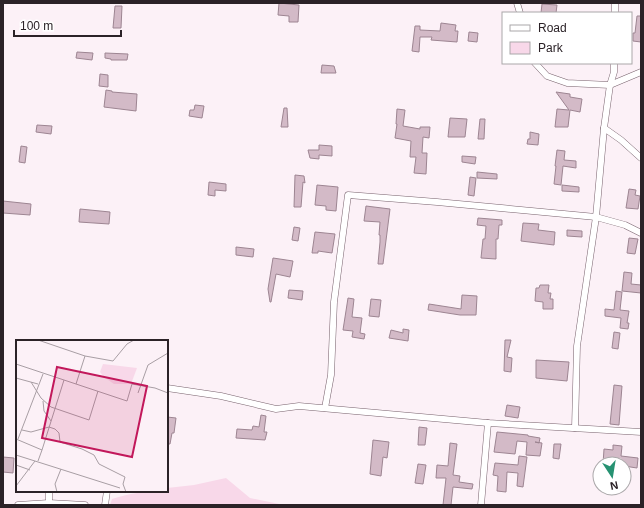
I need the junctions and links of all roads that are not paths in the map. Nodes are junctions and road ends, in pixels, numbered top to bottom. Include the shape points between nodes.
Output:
1 (536, 64) edge
2 (614, 64) edge
3 (641, 72) edge
4 (610, 86) junction
5 (604, 128) junction
6 (641, 158) edge
7 (596, 217) junction
8 (641, 233) edge
9 (168, 388) edge
10 (325, 408) junction
11 (488, 423) junction
12 (575, 428) junction
13 (641, 432) edge
14 (49, 492) edge
15 (107, 492) edge
16 (49, 504) edge
17 (18, 505) edge
18 (85, 505) edge
19 (105, 505) edge
20 (481, 505) edge

1 - 4 street via 547,76 568,83
2 - 4 street
3 - 4 street
4 - 5 street
5 - 6 street
5 - 7 street
7 - 8 street via 625,225
7 - 10 street via 348,195 334,302 331,375
7 - 12 street via 577,346
9 - 10 street via 222,396 276,409 299,406
10 - 11 street
11 - 12 street
11 - 20 street
12 - 13 street
14 - 16 street
15 - 19 street
16 - 17 street
16 - 18 street

